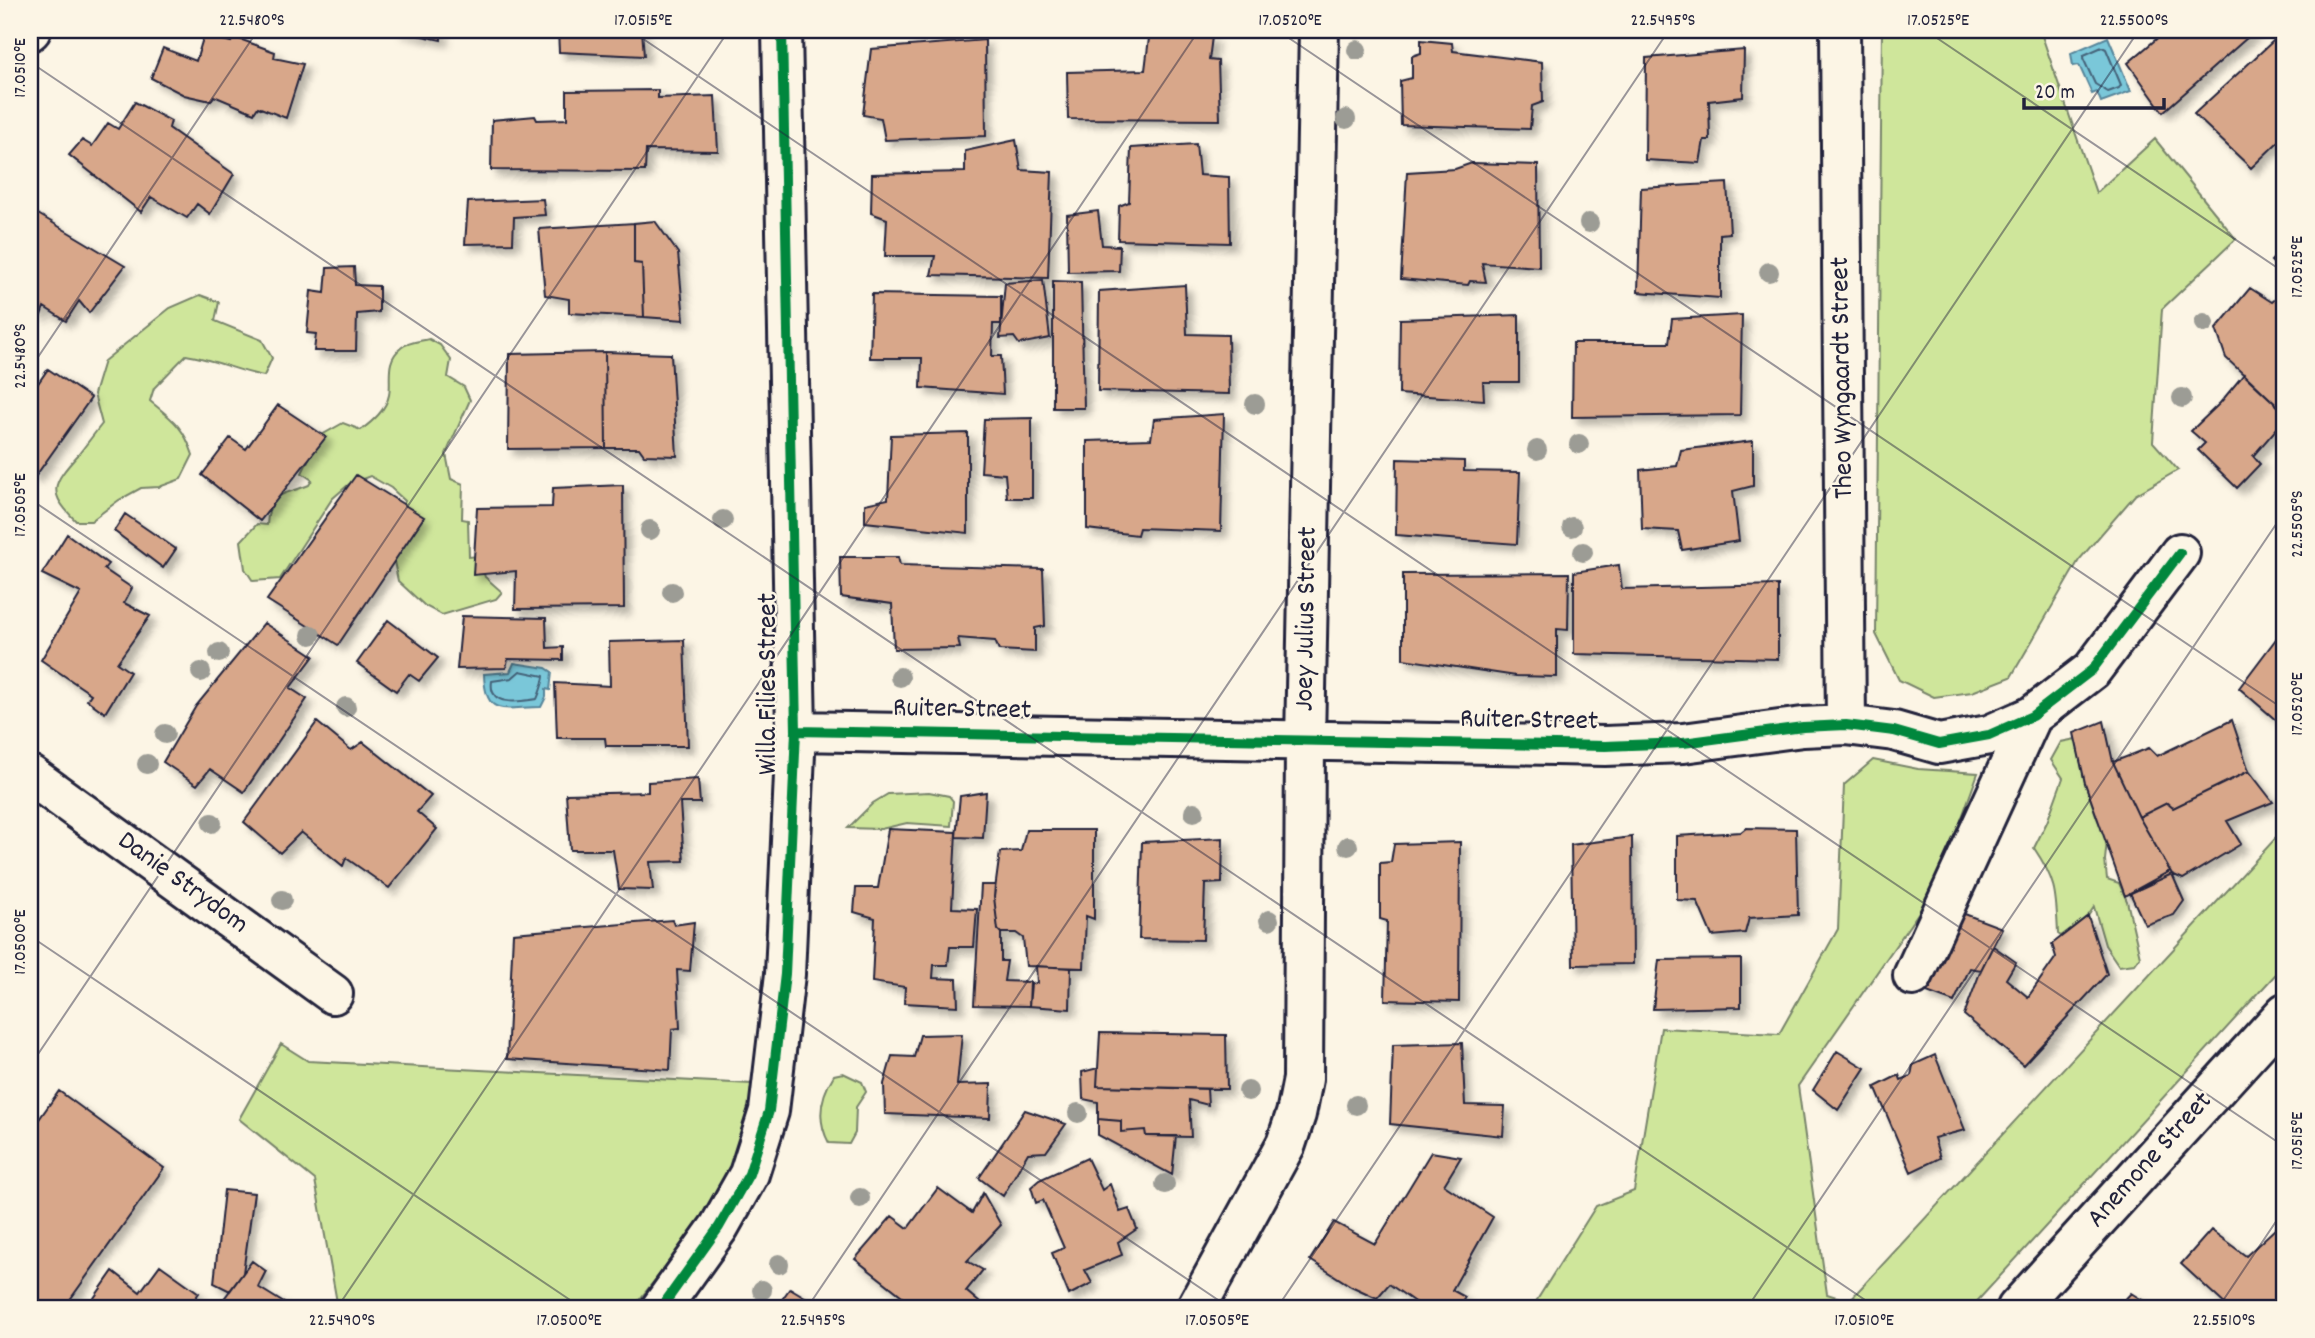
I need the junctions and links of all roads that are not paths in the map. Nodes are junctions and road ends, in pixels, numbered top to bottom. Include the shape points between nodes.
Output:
1 (782, 30) edge
2 (1319, 30) edge
3 (1840, 30) edge
4 (2180, 553) dead end
5 (2032, 716) junction
6 (1846, 725) junction
7 (796, 731) junction
8 (1305, 741) junction
9 (30, 775) edge
10 (1913, 976) dead end
11 (333, 994) dead end
12 (2285, 1013) edge
13 (661, 1308) edge
14 (1196, 1308) edge
15 (2017, 1308) edge

1 - 7 street, Willa Filies Street
2 - 8 street, Joey Julius Street
3 - 6 street, Theo Wyngaardt Street
4 - 5 street, Ruiter Street via 2092,670
5 - 6 street, Ruiter Street via 1989,735 1939,744 1894,731
5 - 10 street
6 - 8 street, Ruiter Street via 1683,743 1605,746
7 - 8 street, Ruiter Street
7 - 13 street, Willa Filies Street via 785,974 769,1111 749,1174 719,1227
8 - 14 street, Joey Julius Street via 1303,1080 1286,1144
9 - 11 street, Danie Strydom
12 - 15 street, Anemone Street

